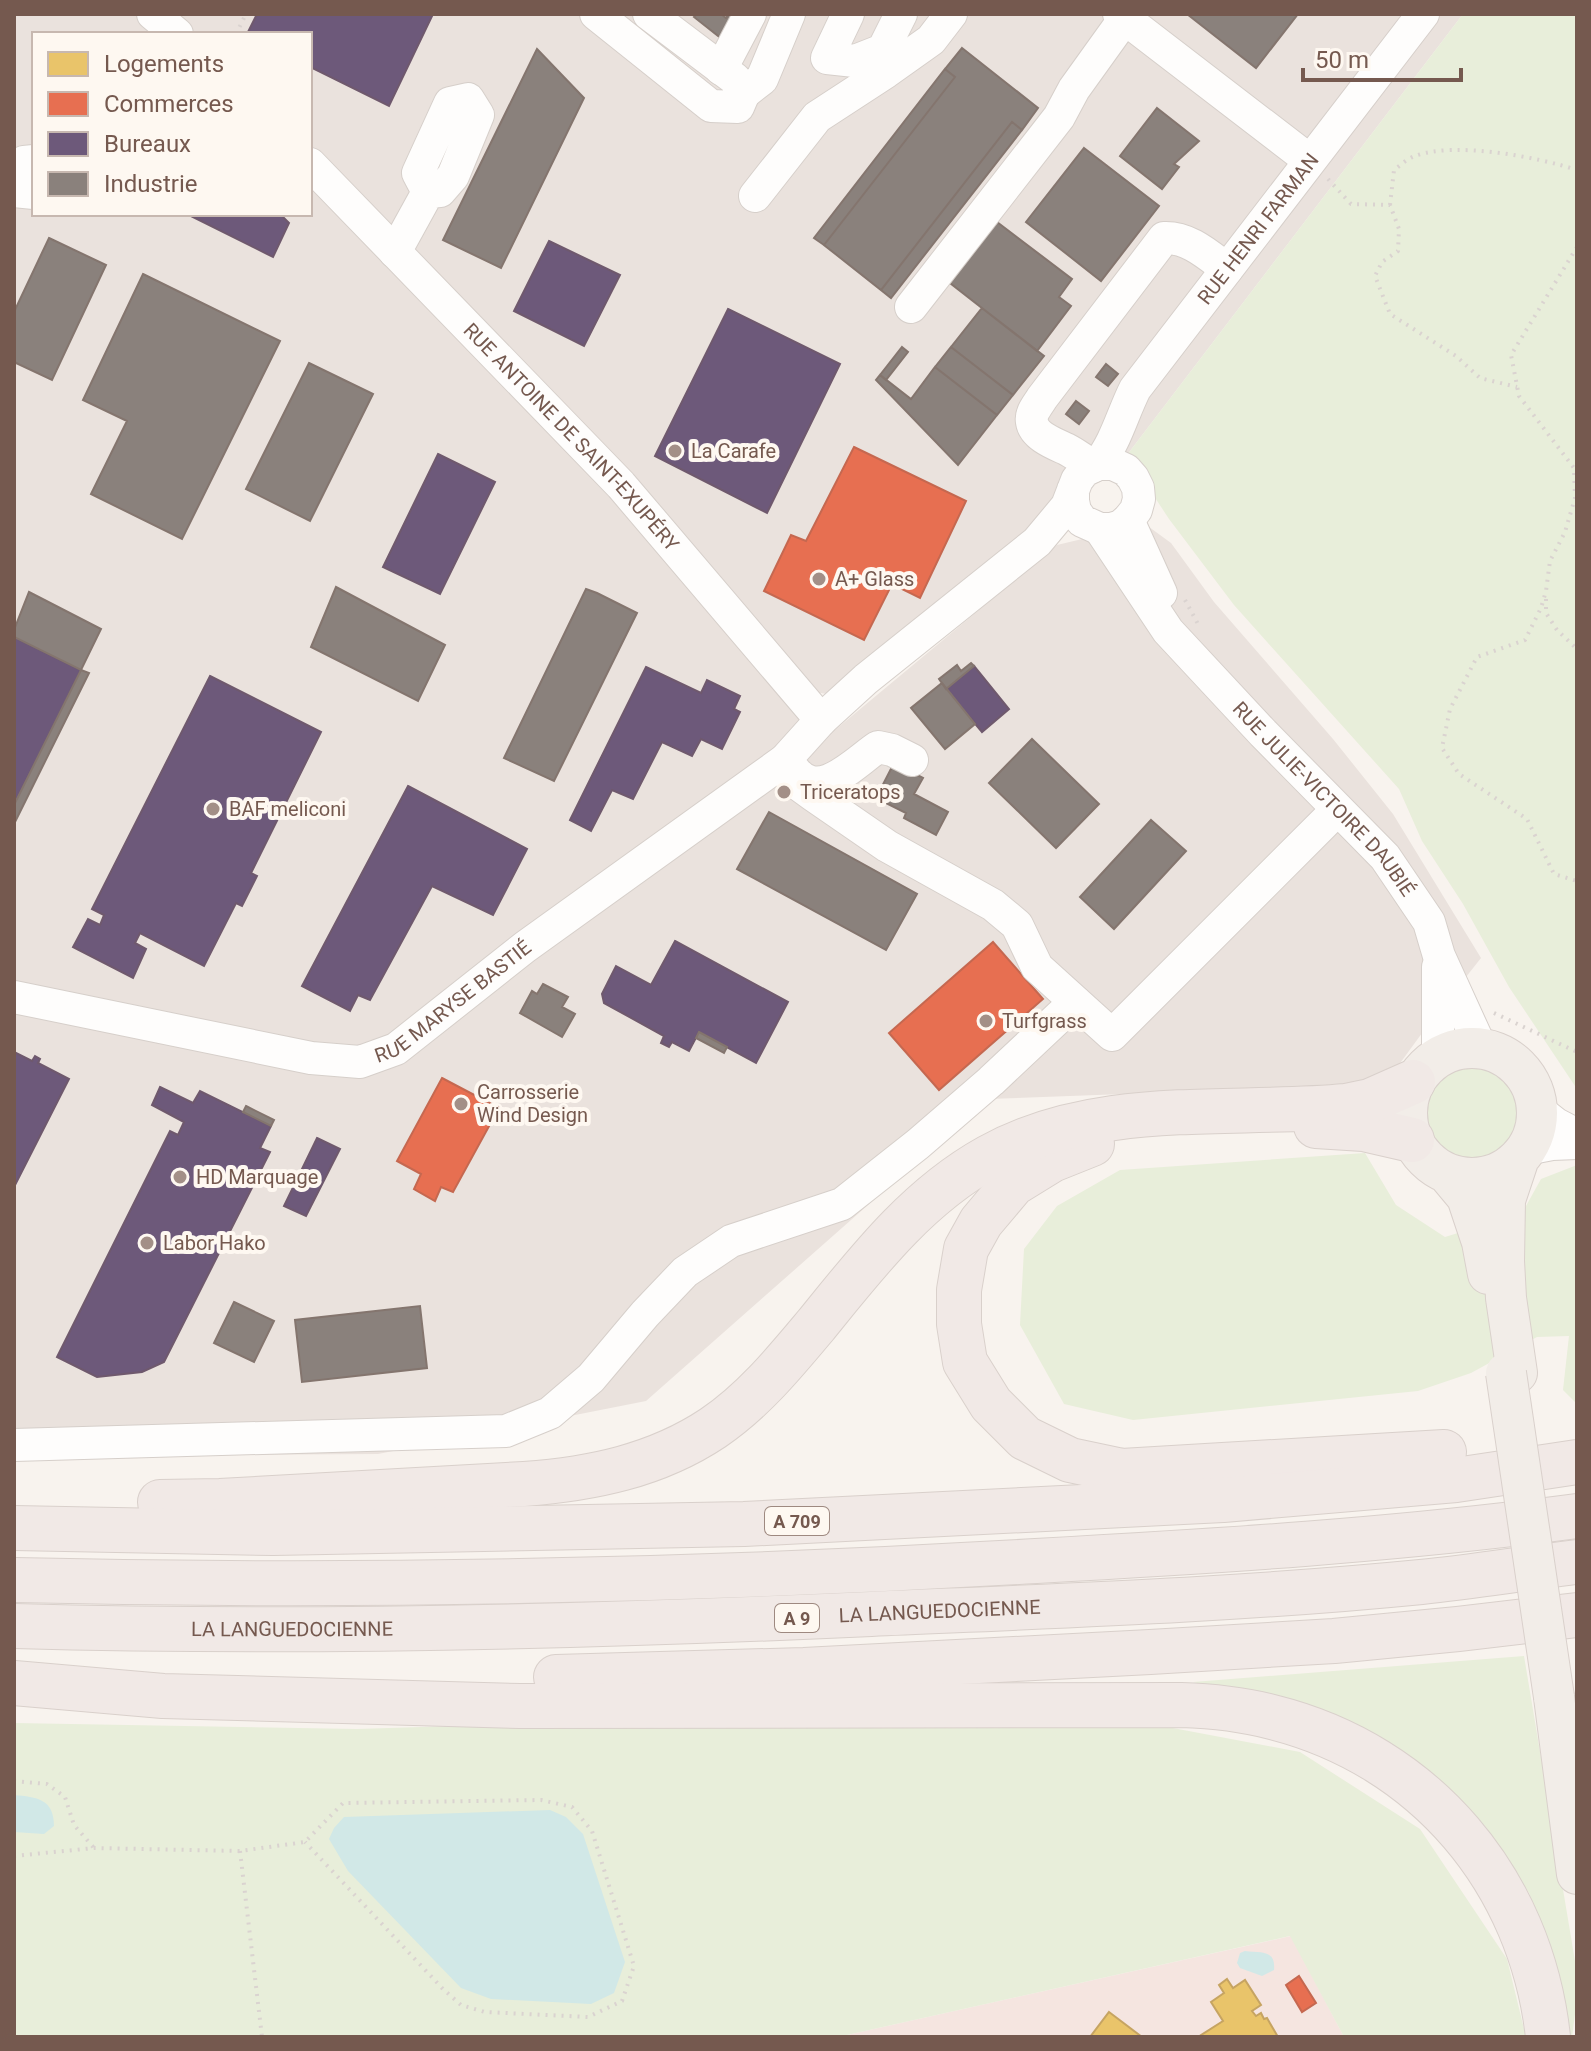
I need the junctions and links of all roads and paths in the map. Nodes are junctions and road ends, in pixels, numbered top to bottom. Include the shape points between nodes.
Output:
1 (151, 14) edge
2 (246, 14) edge
3 (596, 14) edge
4 (649, 14) edge
5 (750, 14) edge
6 (789, 14) edge
7 (848, 14) edge
8 (901, 14) edge
9 (930, 14) edge
10 (951, 14) edge
11 (1423, 14) edge
12 (1122, 16) edge
13 (139, 32) edge
14 (174, 32) edge
15 (237, 32) edge
16 (721, 69) junction
17 (886, 72) junction
18 (744, 93) junction
19 (1309, 160) junction
20 (312, 166) edge
21 (1577, 170) edge
22 (428, 192) dead end
23 (755, 196) dead end
24 (1390, 205) junction
25 (1577, 247) edge
26 (395, 252) junction
27 (1227, 269) junction
28 (911, 307) dead end
29 (1517, 387) junction
30 (1097, 492) junction
31 (1180, 591) dead end
32 (1546, 591) junction
33 (1196, 644) junction
34 (1577, 649) edge
35 (821, 720) junction
36 (785, 760) junction
37 (912, 760) dead end
38 (1337, 810) junction
39 (1577, 881) edge
40 (1439, 956) junction
41 (1456, 995) junction
42 (14, 997) edge
43 (1075, 1002) junction
44 (1481, 1048) junction
45 (1577, 1052) edge
46 (1426, 1069) junction
47 (1537, 1109) junction
48 (1577, 1135) edge
49 (1412, 1140) junction
50 (1577, 1143) edge
51 (1522, 1154) junction
52 (1447, 1173) junction
53 (1511, 1373) junction
54 (14, 1445) edge
55 (1577, 1445) edge
56 (1577, 1462) edge
57 (14, 1500) edge
58 (1577, 1516) edge
59 (14, 1528) edge
60 (1577, 1562) edge
61 (14, 1580) edge
62 (1577, 1615) edge
63 (14, 1626) edge
64 (14, 1680) edge
65 (1560, 1696) junction
66 (1577, 1780) edge
67 (14, 1781) edge
68 (305, 1842) junction
69 (94, 1848) junction
70 (240, 1851) junction
71 (14, 1856) edge
72 (1577, 1874) edge
73 (262, 2037) edge
74 (1548, 2037) edge

1 - 13 street
1 - 14 street
2 - 15 path
3 - 18 street via 711,106 738,107
4 - 16 street
5 - 16 street
6 - 18 street via 762,79
7 - 8 street via 827,58 855,61 883,50
9 - 17 street
10 - 17 street via 931,40
11 - 19 street
12 - 19 street, RUE HENRI FARMAN
12 - 28 street via 1059,117
16 - 18 street
17 - 23 street via 817,117
19 - 24 path via 1351,204
19 - 27 street, RUE HENRI FARMAN
20 - 26 street, RUE ANTOINE DE SAINT-EXUPÉRY
21 - 24 path via 1506,153 1453,149 1415,156 1394,170
22 - 26 street
24 - 29 path via 1399,229 1398,251 1382,262 1375,276 1390,314 1456,356 1480,378
25 - 29 path via 1511,355
26 - 35 street, RUE ANTOINE DE SAINT-EXUPÉRY via 621,485
27 - 30 street, RUE HENRI FARMAN via 1148,374 1133,420
27 - 30 street via 1177,237 1164,238 1033,413 1038,433 1081,460
29 - 32 path via 1574,468 1575,498 1550,561
30 - 33 street, RUE JULIE-VICTOIRE DAUBIÉ via 1168,631
30 - 35 street, RUE HENRI FARMAN via 1067,506 1037,542
31 - 33 path
32 - 34 path via 1546,613
32 - 39 path via 1525,640 1477,657 1450,709 1442,748 1459,774 1527,819 1554,874
33 - 38 street, RUE JULIE-VICTOIRE DAUBIÉ via 1263,733
35 - 36 street, RUE MARYSE BASTIÉ
36 - 37 street via 800,778 815,783 833,780 878,747
36 - 42 street, RUE MARYSE BASTIÉ via 525,947 396,1049 360,1062 311,1058
36 - 43 street via 791,779 1017,925 1037,967
38 - 40 street, RUE JULIE-VICTOIRE DAUBIÉ via 1385,857 1429,922
38 - 43 street via 1112,1035
40 - 41 street, RUE JULIE-VICTOIRE DAUBIÉ
40 - 46 street, RUE JULIE-VICTOIRE DAUBIÉ
41 - 44 street, RUE JULIE-VICTOIRE DAUBIÉ
41 - 45 path
43 - 54 street via 991,1081 842,1204 731,1241 685,1272 591,1378 550,1413 506,1431
44 - 46 main road via 1458,1048
44 - 47 main road via 1502,1054 1520,1068
46 - 49 main road via 1407,1105
46 - 57 highway via 1370,1101 1346,1106 1131,1116 1053,1131 1010,1146 962,1173 916,1210 771,1377 735,1411 681,1446 622,1470 536,1484 220,1501
47 - 48 street
47 - 51 main road via 1536,1127
49 - 52 main road via 1432,1165
49 - 55 highway via 1341,1127 1183,1131 1100,1141 1052,1160 1013,1184 966,1249 959,1290 965,1362 991,1404 1025,1438 1070,1460 1122,1471
50 - 51 street
51 - 52 main road via 1485,1177
51 - 53 main road via 1504,1215
52 - 53 main road via 1467,1197 1482,1242
53 - 65 main road, bridge
56 - 59 highway, A 709 via 1456,1480 1223,1500 744,1524 273,1533
58 - 61 highway via 1307,1545 857,1571 411,1582
60 - 63 highway, LA LANGUEDOCIENNE / A 9 via 1291,1592 709,1622 362,1629
62 - 64 highway via 1334,1641 820,1669 405,1680
64 - 74 highway via 163,1696 305,1702 535,1707 1181,1705 1264,1715 1321,1733 1385,1765 1458,1829 1489,1868 1520,1925 1538,1979
65 - 66 main road
65 - 72 main road
67 - 69 path via 47,1784 65,1797 74,1825
68 - 68 path via 343,1803 541,1800 572,1807 592,1831 634,1966 622,2001 588,2017 485,2012 461,2005
68 - 70 path
69 - 70 path
69 - 71 path
70 - 73 path

